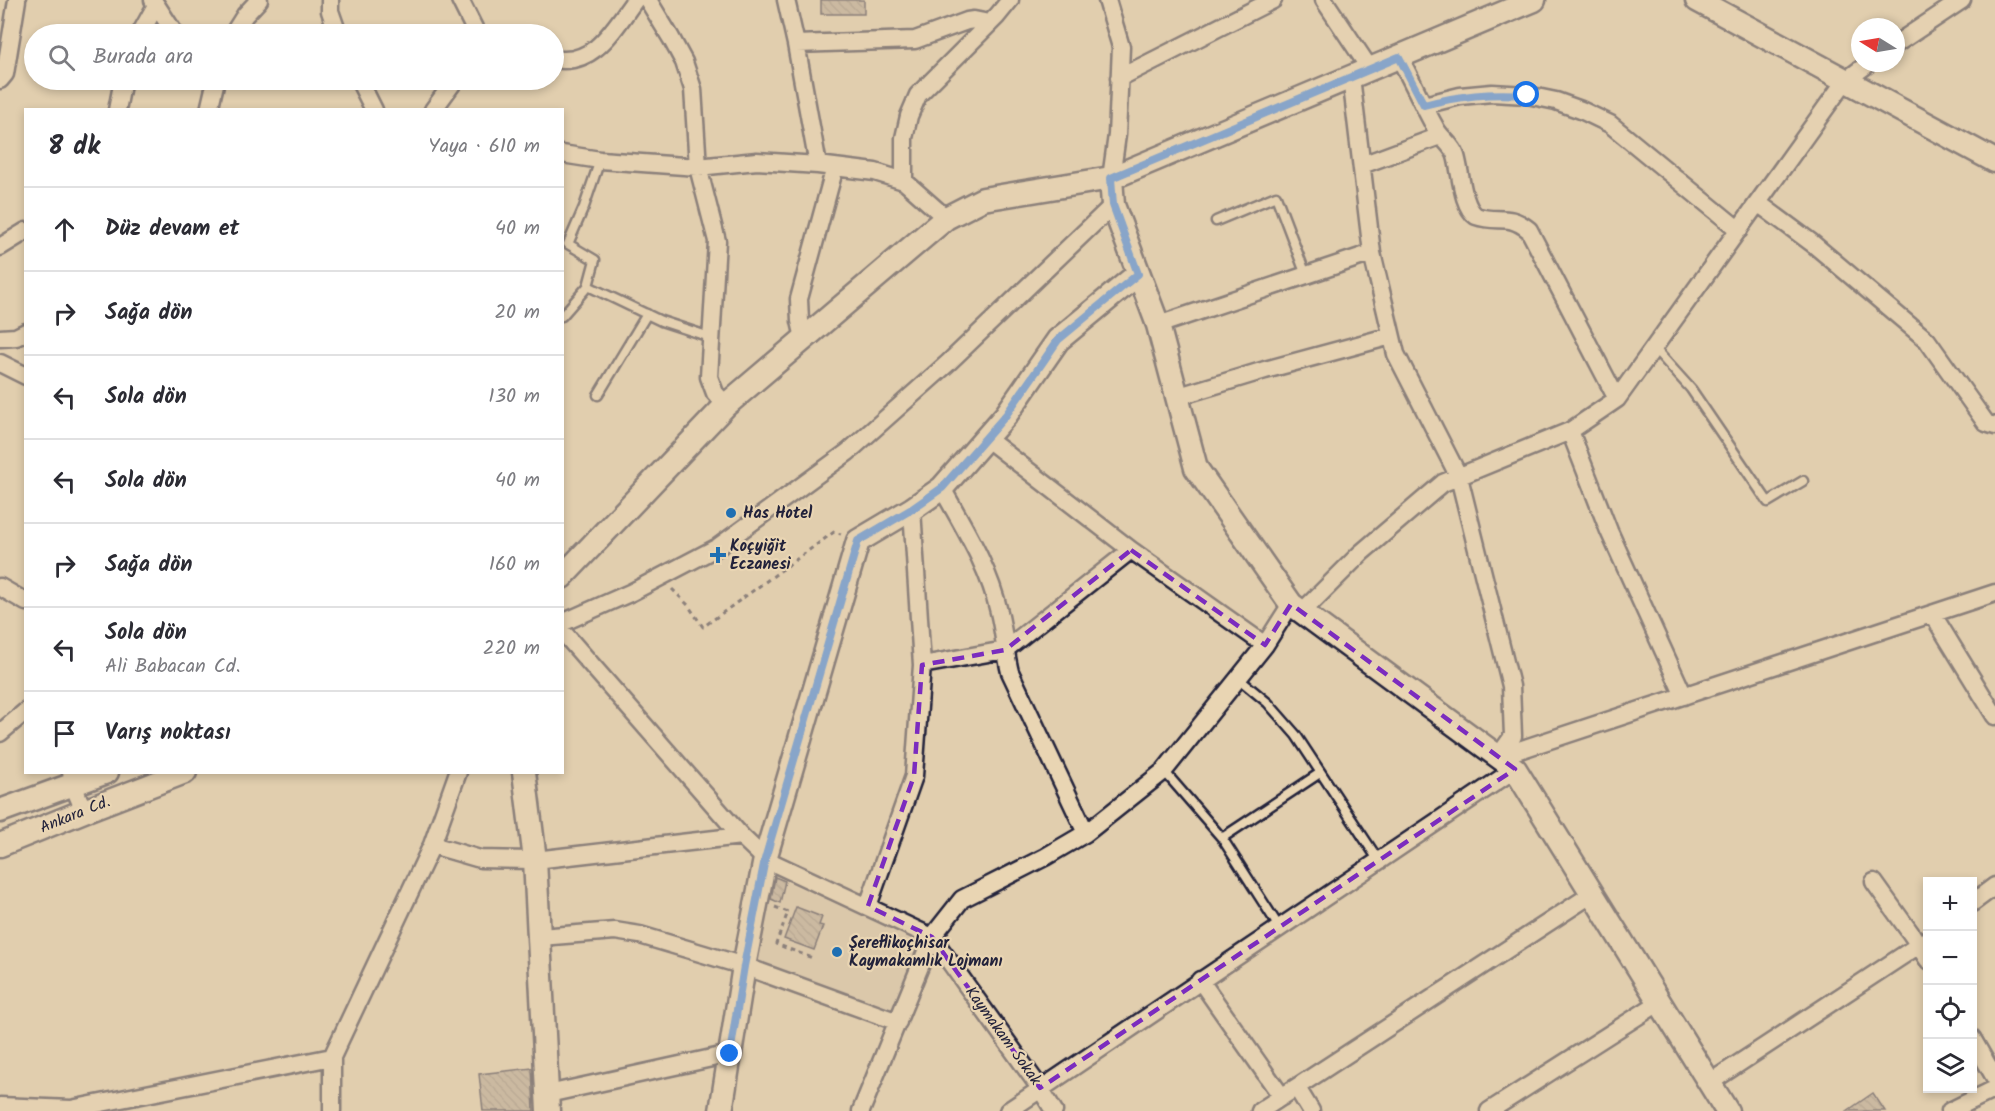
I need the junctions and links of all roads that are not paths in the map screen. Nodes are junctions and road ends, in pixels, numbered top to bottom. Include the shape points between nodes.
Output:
1 (17, 0) edge
2 (259, 0) edge
3 (330, 0) edge
4 (460, 0) edge
5 (635, 0) edge
6 (648, 0) edge
7 (786, 0) edge
8 (1010, 0) edge
9 (1107, 0) edge
10 (1273, 0) edge
11 (1324, 0) edge
12 (1534, 0) edge
13 (1697, 0) edge
14 (1962, 0) edge
15 (154, 3) edge
16 (989, 23) junction
17 (145, 24) edge
18 (168, 24) edge
19 (239, 24) edge
20 (335, 24) edge
21 (472, 24) edge
22 (1905, 38) edge
23 (796, 44) junction
24 (1399, 57) junction
25 (564, 60) edge
26 (1857, 72) edge
27 (1361, 73) junction
28 (1119, 78) junction
29 (0, 80) edge
30 (1845, 81) junction
31 (121, 90) edge
32 (214, 90) edge
33 (364, 90) edge
34 (448, 90) edge
35 (1424, 105) junction
36 (117, 108) edge
37 (209, 108) edge
38 (373, 108) edge
39 (434, 108) edge
40 (1440, 136) junction
41 (564, 154) edge
42 (600, 160) junction
43 (1995, 161) edge
44 (818, 165) junction
45 (1362, 165) junction
46 (698, 167) junction
47 (835, 167) junction
48 (1111, 178) junction
49 (904, 181) junction
50 (1758, 203) junction
51 (1113, 205) junction
52 (946, 218) junction
53 (1216, 221) dead end
54 (1739, 230) junction
55 (24, 232) edge
56 (0, 247) edge
57 (1372, 252) junction
58 (1138, 274) junction
59 (1306, 275) junction
60 (588, 286) junction
61 (564, 314) edge
62 (647, 314) junction
63 (1158, 325) junction
64 (24, 333) edge
65 (1391, 336) junction
66 (710, 337) junction
67 (0, 338) edge
68 (804, 338) junction
69 (1654, 348) junction
70 (0, 363) edge
71 (24, 375) edge
72 (598, 395) dead end
73 (1176, 398) junction
74 (1617, 399) junction
75 (726, 405) junction
76 (1995, 426) edge
77 (1569, 431) junction
78 (986, 438) junction
79 (1459, 477) junction
80 (1803, 481) dead end
81 (942, 488) junction
82 (912, 509) junction
83 (1131, 550) junction
84 (564, 575) edge
85 (0, 586) edge
86 (1995, 593) edge
87 (24, 601) edge
88 (1296, 608) junction
89 (1934, 615) junction
90 (564, 622) edge
91 (564, 634) edge
92 (1265, 645) junction
93 (1005, 650) junction
94 (922, 665) junction
95 (1239, 679) junction
96 (1684, 696) junction
97 (24, 713) edge
98 (1995, 716) edge
99 (0, 733) edge
100 (1507, 763) junction
101 (1164, 771) junction
102 (1320, 773) junction
103 (96, 774) edge
104 (180, 774) edge
105 (457, 774) edge
106 (524, 774) edge
107 (72, 779) edge
108 (0, 811) edge
109 (84, 811) junction
110 (1086, 833) junction
111 (741, 836) junction
112 (1222, 838) junction
113 (0, 845) edge
114 (432, 845) junction
115 (765, 859) junction
116 (535, 860) junction
117 (1378, 861) junction
118 (1874, 882) dead end
119 (1995, 886) edge
120 (1592, 894) junction
121 (1977, 899) edge
122 (868, 906) junction
123 (1279, 927) junction
124 (540, 937) junction
125 (932, 937) junction
126 (1923, 945) edge
127 (1923, 949) edge
128 (744, 966) junction
129 (1200, 980) junction
130 (1659, 1002) junction
131 (898, 1022) junction
132 (1973, 1039) edge
133 (730, 1054) junction
134 (332, 1057) junction
135 (1995, 1079) edge
136 (1709, 1083) junction
137 (1040, 1088) junction
138 (1297, 1088) junction
139 (1282, 1098) junction
140 (548, 1102) edge
141 (0, 1106) edge
142 (71, 1110) edge
143 (332, 1111) edge
144 (721, 1111) edge
145 (861, 1111) edge
146 (1008, 1111) edge
147 (1054, 1111) edge
148 (1260, 1111) edge
149 (1311, 1111) edge
150 (1490, 1111) edge
151 (1727, 1111) edge
152 (1950, 1111) edge

1 - 29 street via 5,74
2 - 19 street
3 - 20 street
4 - 21 street
5 - 25 street via 594,50
6 - 46 street via 684,62 693,89
7 - 23 street
8 - 16 street
9 - 28 street via 1121,47
10 - 28 street
11 - 27 street
12 - 24 street
13 - 30 street
14 - 22 street
15 - 17 street
15 - 18 street
16 - 23 street via 967,21 915,40
16 - 49 street via 918,95 904,138
23 - 44 street
24 - 27 street
24 - 35 street
26 - 30 street
27 - 45 street
27 - 48 street
28 - 48 street
30 - 43 street
30 - 50 street
31 - 36 street
32 - 37 street
33 - 38 street
34 - 39 street
35 - 40 street
35 - 54 street via 1492,93 1527,95 1581,110 1610,124
40 - 45 street
40 - 74 street via 1455,155 1472,213 1481,218 1506,218 1529,230
41 - 42 street
42 - 46 street
42 - 60 lane via 568,244 595,260
44 - 46 street via 757,161
44 - 47 street
45 - 57 street
46 - 66 street via 717,241
47 - 49 street via 875,172
47 - 68 street via 799,299
48 - 51 street
48 - 52 street via 983,199
49 - 52 street
50 - 54 street
50 - 76 street via 1927,340 1986,423
51 - 58 street
51 - 90 street via 948,363 848,452 718,547
52 - 68 street
53 - 59 lane via 1276,196
54 - 69 street
55 - 56 street
57 - 59 street
57 - 65 street
58 - 63 street
58 - 78 street via 1058,340
59 - 63 street
60 - 61 lane
60 - 62 lane
62 - 66 lane
62 - 72 lane
63 - 73 street
64 - 67 street
65 - 73 street
65 - 79 street via 1396,354
66 - 75 street via 709,377 715,393
68 - 75 street
69 - 74 street
69 - 80 lane via 1691,390 1768,502
70 - 71 street
73 - 88 street via 1196,468
74 - 77 street
75 - 84 street
77 - 79 street
77 - 96 street via 1609,531
78 - 81 street
78 - 83 street
79 - 88 street via 1443,483
79 - 100 street via 1511,686 1513,736
81 - 82 street
81 - 93 street via 979,553 999,611
82 - 94 street
82 - 115 street via 858,541
83 - 92 street
83 - 93 street
85 - 87 street
86 - 89 street
88 - 92 street
88 - 100 street
89 - 96 street
89 - 98 street
91 - 111 street, Kaymakam Sokak
92 - 95 street
93 - 94 street
93 - 110 street via 1010,672
94 - 122 street via 914,776
95 - 101 street
95 - 102 lane via 1282,717
96 - 100 street
97 - 99 street
100 - 117 street
100 - 120 street
101 - 110 street
101 - 112 lane
102 - 112 lane
102 - 117 lane
103 - 107 street, Ankara Cd.
104 - 109 street, Ankara Cd.
105 - 114 street
106 - 116 street
107 - 108 street, Ankara Cd.
107 - 109 street
109 - 113 street, Ankara Cd.
110 - 125 street via 962,899
111 - 115 street, Kaymakam Sokak
111 - 116 street
112 - 123 lane
114 - 116 street via 480,859
114 - 134 street
115 - 122 street, Kaymakam Sokak
115 - 128 street
116 - 124 street
117 - 123 street
118 - 126 street
119 - 121 street
120 - 130 street
120 - 138 street
122 - 125 street, Kaymakam Sokak
123 - 129 street
124 - 128 street via 615,931
124 - 140 street
125 - 131 street
125 - 137 street, Kaymakam Sokak
127 - 136 street
128 - 131 street
128 - 133 street
129 - 137 street
129 - 139 street
130 - 136 street
130 - 150 street
131 - 145 street
132 - 135 street
133 - 140 street
133 - 144 street
134 - 142 street
134 - 143 street
135 - 152 street
136 - 151 street
137 - 146 street
137 - 147 street, Kaymakam Sokak
138 - 139 street
138 - 149 street
139 - 148 street
141 - 142 street

